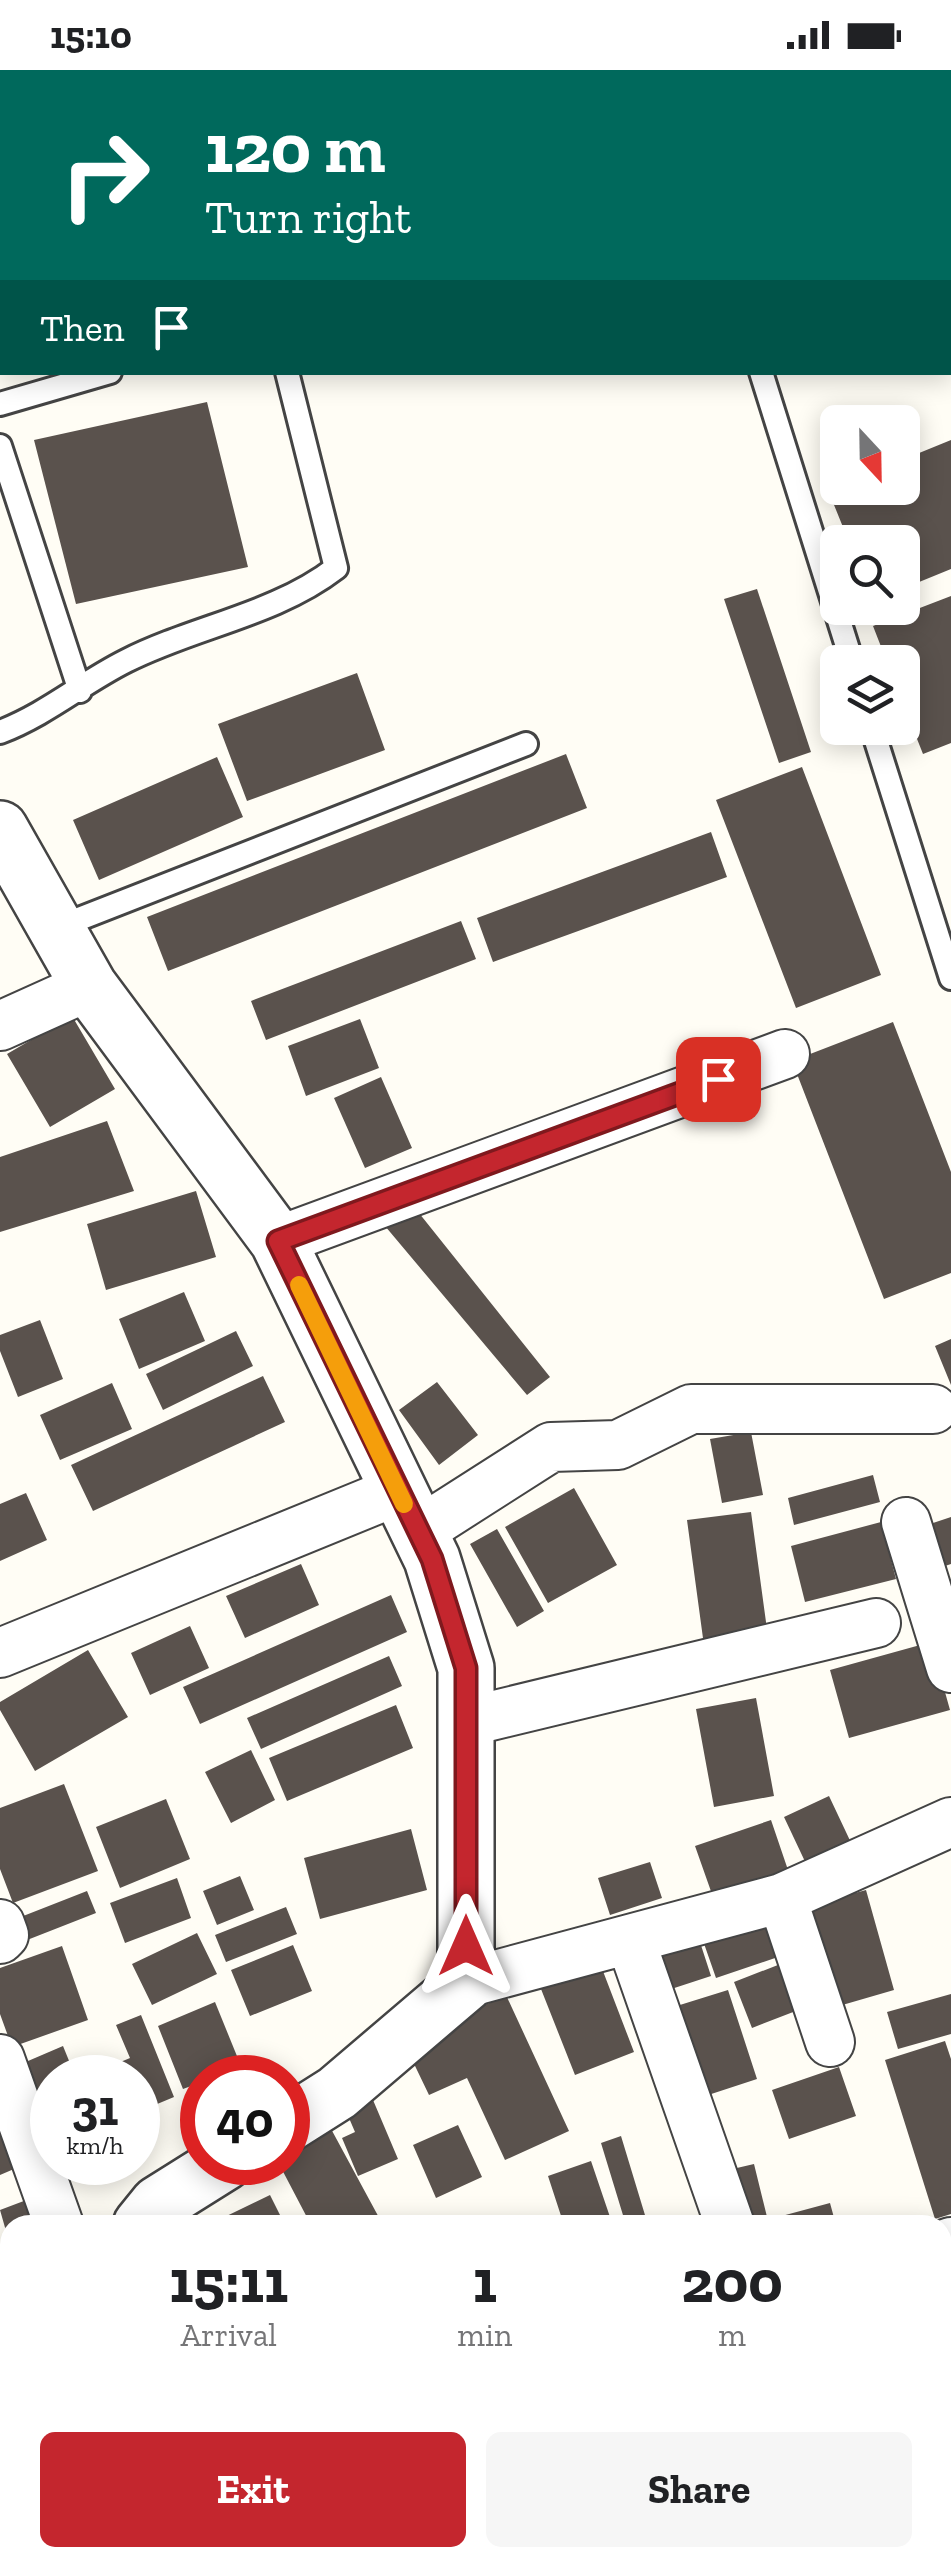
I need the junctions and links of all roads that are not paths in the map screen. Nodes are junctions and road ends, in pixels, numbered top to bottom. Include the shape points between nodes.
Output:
1 (100, 375) edge
2 (288, 375) edge
3 (762, 375) edge
4 (0, 404) edge
5 (0, 446) edge
6 (847, 645) edge
7 (80, 691) junction
8 (0, 732) edge
9 (526, 744) dead end
10 (877, 745) edge
11 (5, 848) edge
12 (56, 928) junction
13 (951, 978) edge
14 (88, 986) junction
15 (0, 1026) edge
16 (785, 1054) dead end
17 (278, 1241) junction
18 (933, 1409) dead end
19 (408, 1512) junction
20 (906, 1522) dead end
21 (876, 1623) dead end
22 (0, 1653) edge
23 (951, 1668) edge
24 (466, 1722) junction
25 (951, 1822) edge
26 (782, 1898) junction
27 (0, 1924) edge
28 (630, 1938) junction
29 (0, 1939) edge
30 (466, 1983) junction
31 (830, 2042) dead end
32 (0, 2059) edge
33 (310, 2110) edge
34 (188, 2185) edge
35 (55, 2215) edge
36 (149, 2215) edge
37 (727, 2215) edge

1 - 4 lane
2 - 7 lane via 336,568 308,590 126,661
3 - 6 lane
5 - 7 lane
7 - 8 lane
9 - 12 lane
10 - 13 lane
11 - 12 street
12 - 14 street
14 - 15 street
14 - 17 street
16 - 17 street
17 - 19 street
18 - 19 street via 692,1409 618,1444 551,1447
19 - 22 street
19 - 24 street via 432,1559 466,1668
20 - 23 street
21 - 24 street
24 - 30 street
25 - 26 street
26 - 28 street
26 - 31 street
27 - 29 street
28 - 30 street
28 - 37 street
30 - 33 street
32 - 35 street
34 - 36 street

